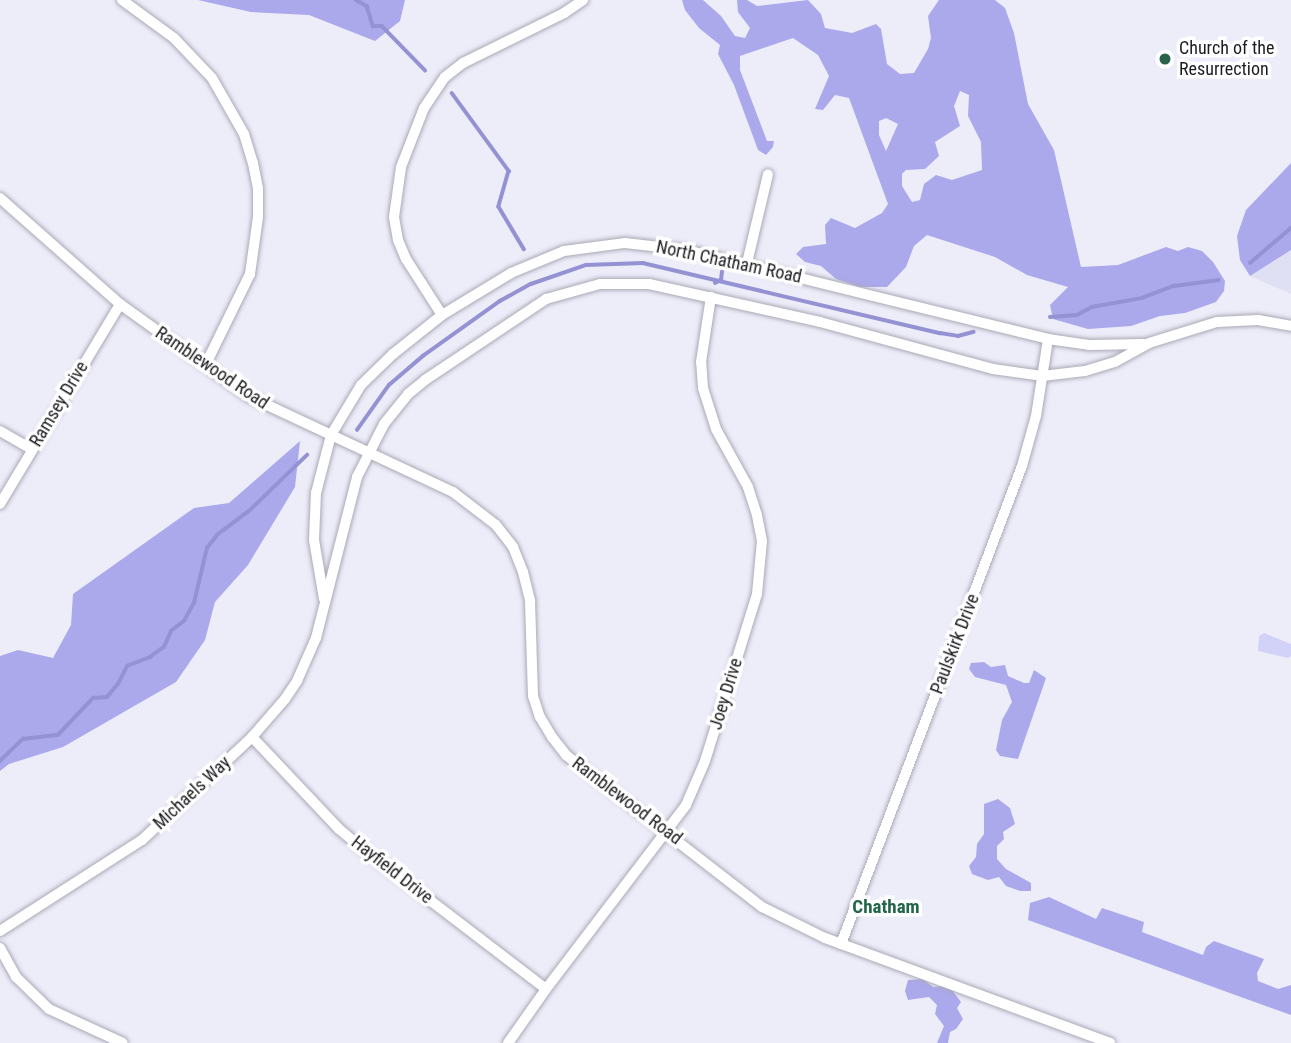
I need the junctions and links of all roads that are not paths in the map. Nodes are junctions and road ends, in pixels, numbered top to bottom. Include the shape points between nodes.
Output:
1 (122, 0) edge
2 (583, 0) edge
3 (768, 174) dead end
4 (0, 198) edge
5 (747, 263) junction
6 (711, 298) junction
7 (120, 304) junction
8 (442, 316) junction
9 (1291, 326) edge
10 (1048, 339) junction
11 (1149, 343) junction
12 (206, 364) junction
13 (1042, 376) junction
14 (0, 430) edge
15 (331, 435) junction
16 (31, 449) junction
17 (369, 452) junction
18 (0, 504) edge
19 (324, 602) junction
20 (251, 737) junction
21 (667, 831) junction
22 (0, 931) edge
23 (841, 944) junction
24 (0, 948) edge
25 (546, 989) junction
26 (123, 1043) edge
27 (508, 1043) edge
28 (1110, 1043) edge

1 - 12 street via 174,38 212,78 244,134 253,163 258,217 250,274
2 - 8 street via 463,63 445,77 424,108 401,167 394,217 406,259
3 - 5 street
4 - 7 street, Ramblewood Road
5 - 8 street, North Chatham Road via 654,245 596,245 534,262
5 - 10 street, North Chatham Road
6 - 13 street, North Chatham Road via 993,369
6 - 17 street, North Chatham Road via 676,288 624,283 600,284 547,299 408,394
6 - 21 street, Joey Drive via 701,362 703,388 716,429 751,496 762,541 761,569 698,782
7 - 12 street, Ramblewood Road
7 - 16 street, Ramsey Drive
8 - 15 street, North Chatham Road via 361,385
9 - 11 street, North Chatham Road via 1236,319
10 - 11 street, North Chatham Road via 1089,345
10 - 13 street, Paulskirk Drive
11 - 13 street, North Chatham Road via 1115,362
12 - 15 street, Ramblewood Road via 248,396
13 - 23 street, Paulskirk Drive via 1023,466
14 - 16 street
15 - 17 street, Ramblewood Road
15 - 19 street, Michaels Way via 314,519
16 - 18 street, Ramsey Drive
17 - 19 street, Michaels Way via 349,504
17 - 21 street, Ramblewood Road via 453,492 496,525 513,547 530,601 530,669 540,717 566,755
19 - 20 street, Michaels Way via 316,638 297,681
20 - 22 street, Michaels Way via 142,840
20 - 25 street, Hayfield Drive via 355,842
21 - 23 street, Ramblewood Road via 762,906
21 - 25 street, Joey Drive
23 - 28 street, Ramblewood Road
24 - 26 street via 16,977 49,1009
25 - 27 street, Joey Drive

